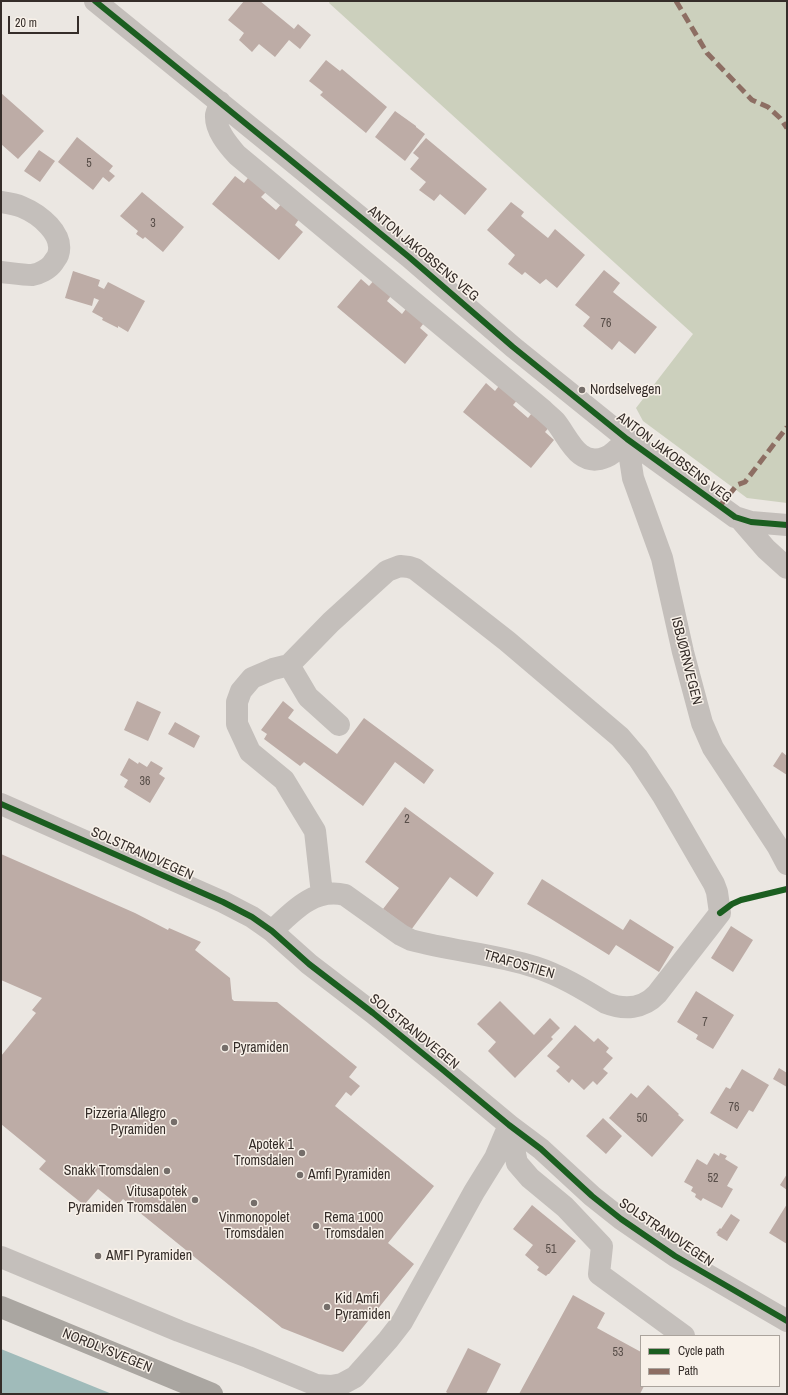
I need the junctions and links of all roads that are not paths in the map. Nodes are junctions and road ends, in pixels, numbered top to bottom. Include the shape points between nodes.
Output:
1 (95, 1) edge
2 (220, 102) junction
3 (1, 202) edge
4 (1, 272) edge
5 (627, 439) junction
6 (740, 519) junction
7 (787, 525) edge
8 (787, 568) edge
9 (289, 665) junction
10 (339, 725) dead end
11 (1, 804) edge
12 (787, 864) edge
13 (322, 894) junction
14 (272, 931) junction
15 (509, 1125) junction
16 (1, 1257) edge
17 (1, 1307) edge
18 (787, 1320) edge
19 (683, 1335) edge
20 (212, 1394) edge

1 - 2 street, ANTON JAKOBSENS VEG
2 - 5 street, ANTON JAKOBSENS VEG
2 - 5 street via 216,120 220,131 237,155 544,410 577,452 592,460 606,457
3 - 4 street via 21,207 44,221 54,233 58,255 50,267 32,275
5 - 6 street, ANTON JAKOBSENS VEG via 726,512
5 - 12 street, ISBJØRNVEGEN via 633,478 662,558 682,652 702,723 713,748
6 - 7 street
6 - 8 street via 766,549
9 - 10 street via 308,696
9 - 13 street via 252,678 241,691 237,702 237,724 250,752 284,780 315,832
9 - 13 street, TRAFOSTIEN via 387,571 400,566 415,569 507,641 620,737 638,758 663,796 714,884 720,913 658,994 642,1005 624,1008 606,1003 558,976 535,967 411,940 345,895
11 - 14 street, SOLSTRANDVEGEN via 223,902
13 - 14 street via 299,907
14 - 15 street, SOLSTRANDVEGEN via 309,964 438,1065
15 - 16 street via 495,1158 402,1322 359,1374 342,1384 324,1386 308,1383 255,1359 179,1331
15 - 18 street, SOLSTRANDVEGEN via 636,1230 674,1256
15 - 19 street via 518,1163 530,1178 565,1207 602,1246 599,1274
17 - 20 highway, NORDLYSVEGEN

